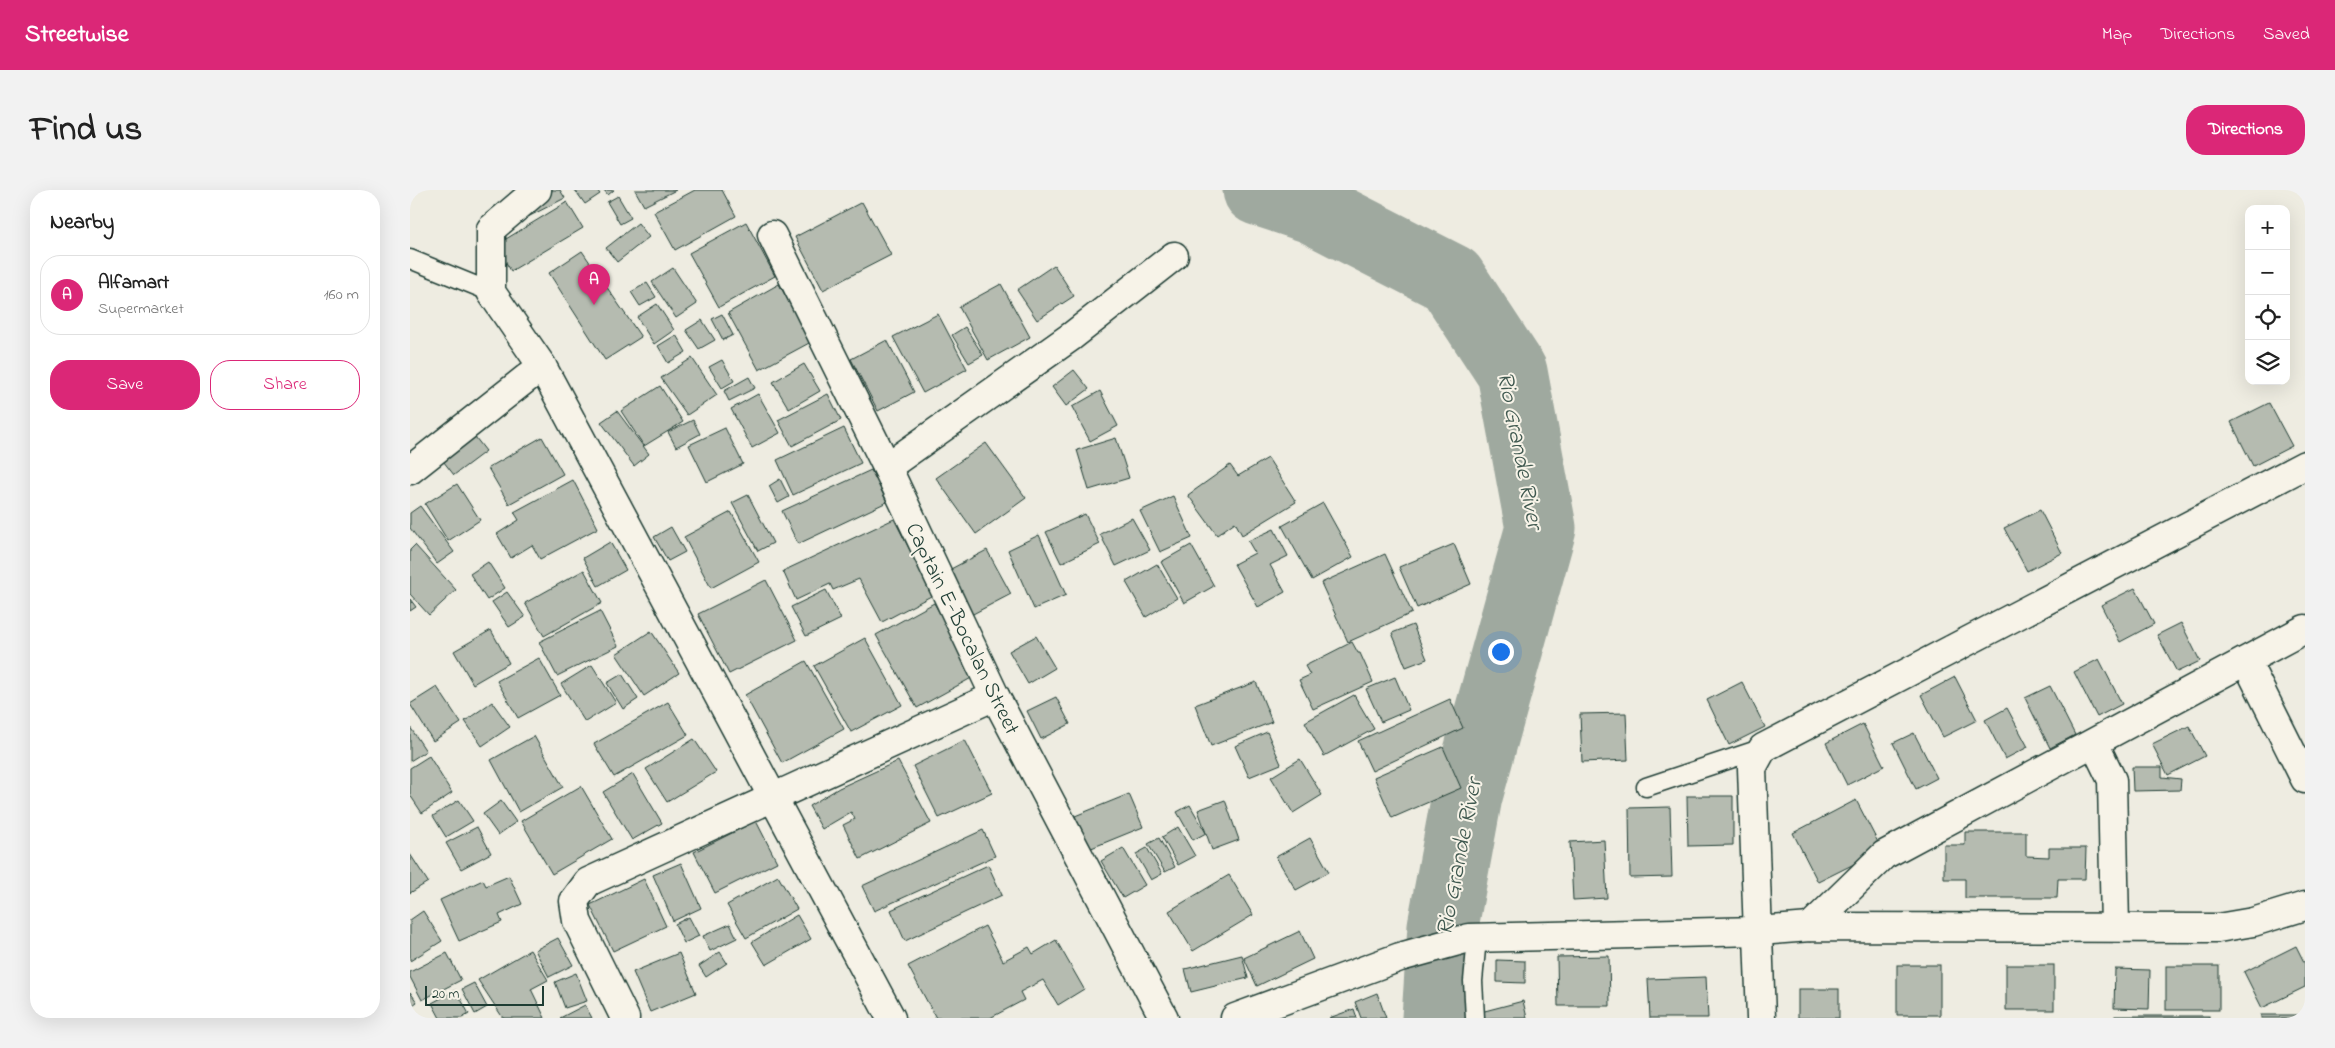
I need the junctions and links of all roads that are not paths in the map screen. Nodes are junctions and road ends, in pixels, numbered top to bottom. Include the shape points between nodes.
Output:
1 (537, 190) edge
2 (772, 235) dead end
3 (1174, 256) dead end
4 (410, 259) edge
5 (491, 292) junction
6 (542, 366) junction
7 (2305, 465) edge
8 (887, 467) junction
9 (410, 470) edge
10 (2305, 629) edge
11 (2246, 661) junction
12 (995, 696) junction
13 (2094, 743) junction
14 (1763, 748) junction
15 (2305, 779) edge
16 (1646, 787) dead end
17 (774, 798) junction
18 (2304, 907) edge
19 (1810, 927) junction
20 (2114, 927) junction
21 (1759, 931) junction
22 (1473, 938) junction
23 (625, 1018) edge
24 (891, 1018) edge
25 (1164, 1018) edge
26 (1236, 1018) edge
27 (1475, 1018) edge
28 (1761, 1018) edge

1 - 5 street via 491,229
2 - 8 street, Captain E-Bocalan Street
3 - 8 street via 1072,336
4 - 5 lane
5 - 6 street
6 - 9 street
6 - 17 street
7 - 14 street
8 - 12 street, Captain E-Bocalan Street
10 - 11 street
11 - 13 street
11 - 15 street
12 - 17 street
12 - 25 street, Captain E-Bocalan Street
13 - 19 street via 1884,855
13 - 20 street via 2112,780
14 - 16 lane
14 - 21 street via 1752,768
17 - 23 street via 588,882 574,901 577,920
17 - 24 street
18 - 20 street via 2218,928
19 - 20 street
19 - 21 street
21 - 22 street
21 - 28 street
22 - 26 street via 1400,957
22 - 27 lane

